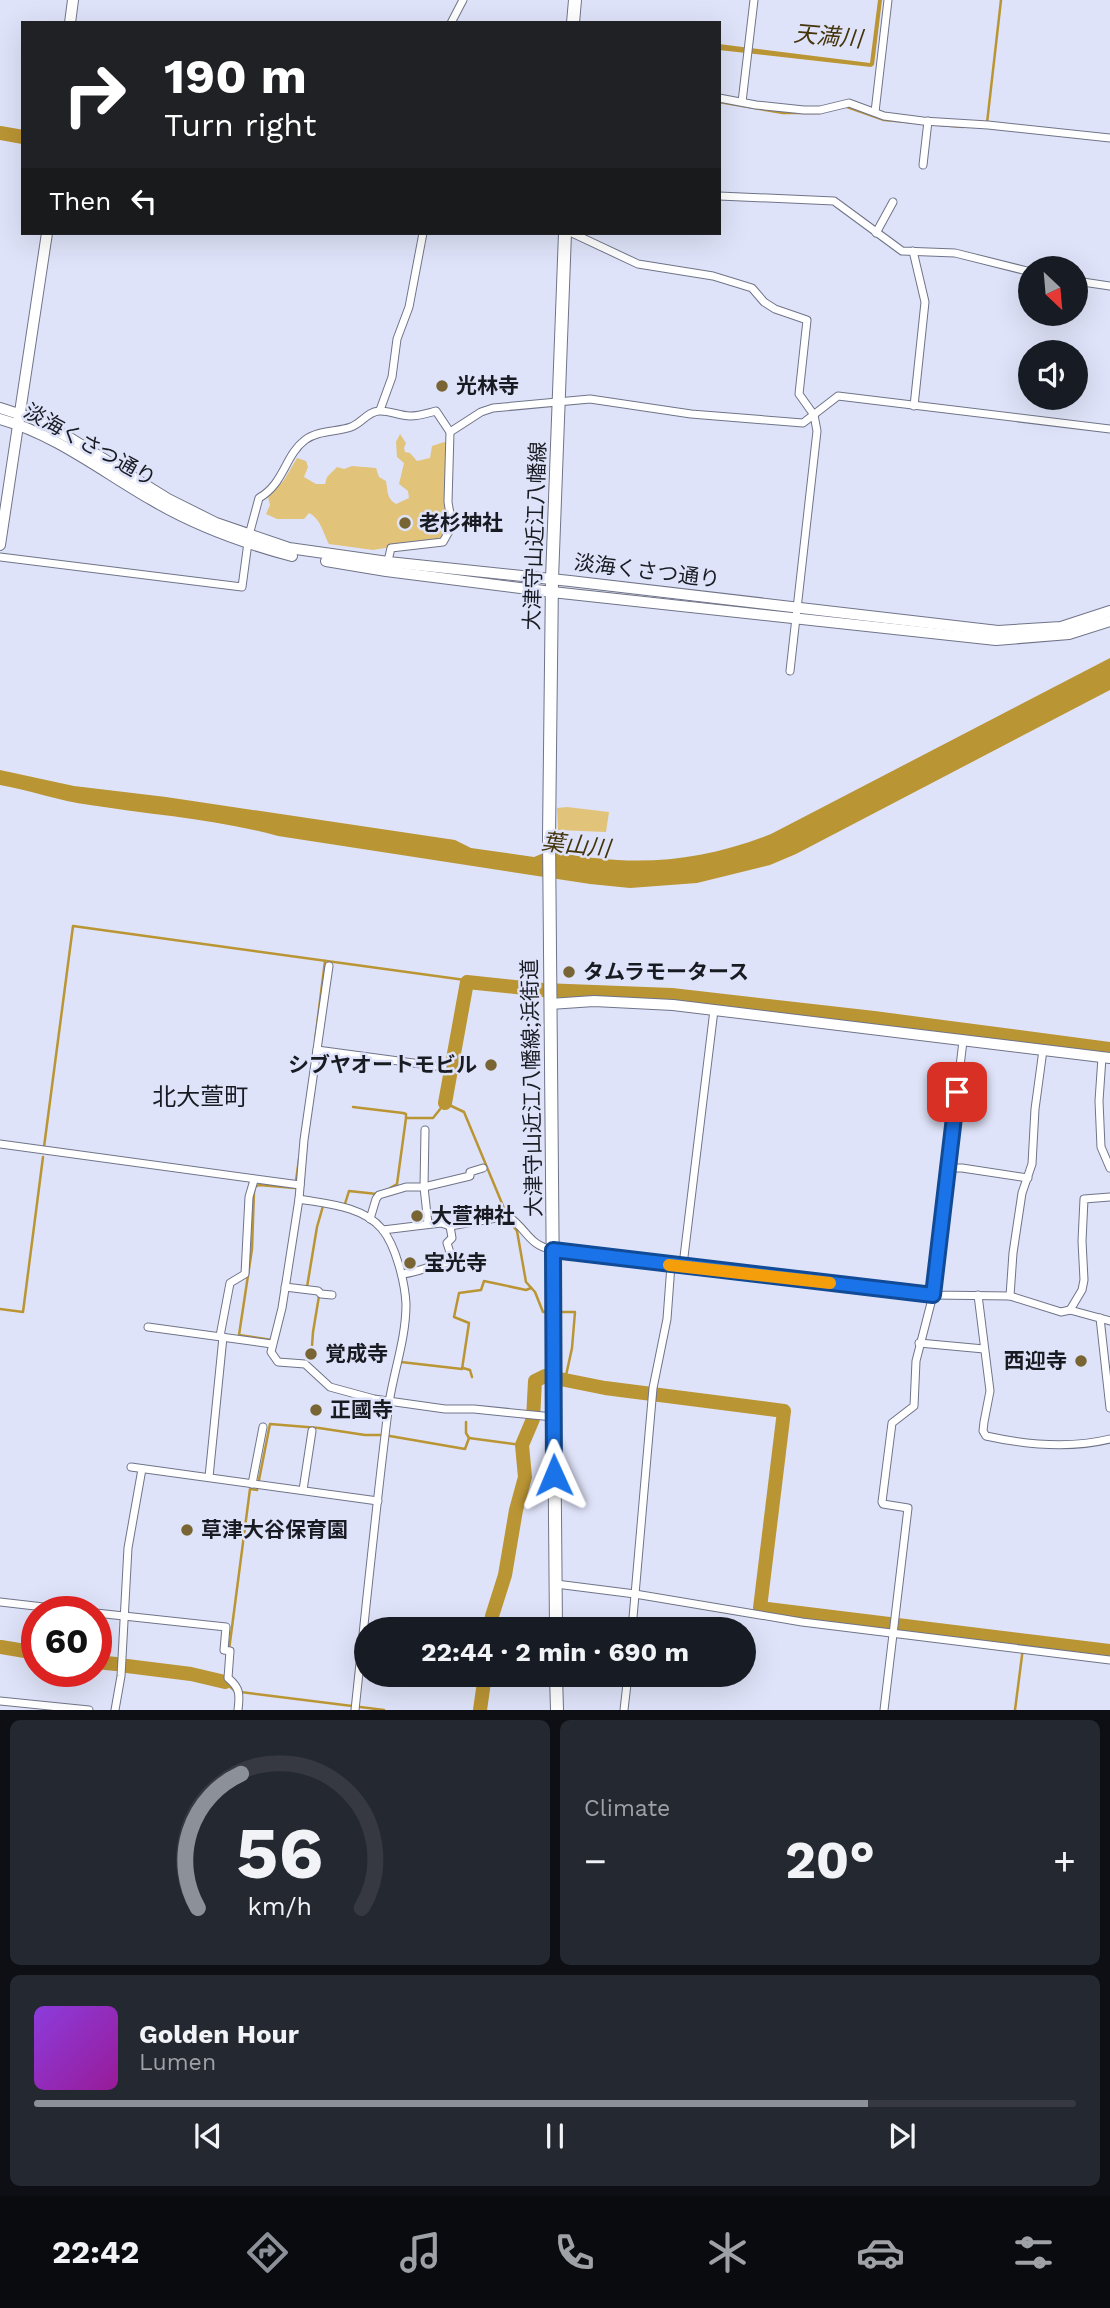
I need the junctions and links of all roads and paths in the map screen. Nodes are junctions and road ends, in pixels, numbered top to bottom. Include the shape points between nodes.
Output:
1 (73, 0) edge
2 (463, 0) edge
3 (575, 0) edge
4 (754, 0) edge
5 (888, 0) edge
6 (71, 21) edge
7 (452, 21) edge
8 (573, 21) edge
9 (721, 98) edge
10 (742, 102) junction
11 (875, 112) junction
12 (928, 121) junction
13 (1110, 138) edge
14 (923, 165) dead end
15 (721, 196) edge
16 (893, 202) dead end
17 (876, 233) junction
18 (47, 235) edge
19 (423, 235) edge
20 (565, 235) edge
21 (576, 235) edge
22 (913, 251) junction
23 (1018, 269) edge
24 (1088, 283) edge
25 (1110, 286) edge
26 (558, 401) junction
27 (914, 406) junction
28 (0, 408) edge
29 (380, 410) junction
30 (814, 415) junction
31 (19, 418) junction
32 (0, 419) edge
33 (1110, 429) edge
34 (450, 432) junction
35 (249, 539) junction
36 (0, 545) edge
37 (0, 557) edge
38 (387, 567) junction
39 (552, 585) junction
40 (1110, 611) edge
41 (797, 614) junction
42 (1110, 621) edge
43 (790, 671) dead end
44 (549, 841) joint
45 (329, 966) dead end
46 (550, 995) junction
47 (715, 1010) junction
48 (963, 1041) junction
49 (317, 1050) junction
50 (1044, 1050) junction
51 (1106, 1057) edge
52 (443, 1067) dead end
53 (425, 1130) dead end
54 (0, 1144) edge
55 (483, 1168) dead end
56 (947, 1168) junction
57 (1110, 1168) edge
58 (1028, 1178) junction
59 (254, 1180) junction
60 (297, 1185) junction
61 (424, 1187) junction
62 (1110, 1197) edge
63 (299, 1199) junction
64 (370, 1220) junction
65 (428, 1224) junction
66 (450, 1226) junction
67 (383, 1230) junction
68 (553, 1250) junction
69 (671, 1265) junction
70 (683, 1265) junction
71 (403, 1274) junction
72 (285, 1287) junction
73 (332, 1295) dead end
74 (933, 1295) junction
75 (978, 1295) junction
76 (1010, 1296) junction
77 (1070, 1310) junction
78 (1100, 1318) junction
79 (1110, 1321) edge
80 (148, 1326) dead end
81 (221, 1337) junction
82 (919, 1343) junction
83 (272, 1344) junction
84 (984, 1349) junction
85 (390, 1401) junction
86 (1110, 1408) edge
87 (554, 1417) junction
88 (263, 1427) dead end
89 (312, 1431) dead end
90 (1110, 1439) edge
91 (131, 1467) dead end
92 (142, 1469) junction
93 (209, 1477) junction
94 (252, 1483) junction
95 (303, 1490) junction
96 (378, 1501) junction
97 (556, 1584) junction
98 (635, 1594) junction
99 (0, 1602) edge
100 (21, 1604) edge
101 (112, 1615) edge
102 (123, 1616) junction
103 (556, 1617) edge
104 (633, 1617) edge
105 (893, 1627) junction
106 (1110, 1660) edge
107 (556, 1687) edge
108 (627, 1687) edge
109 (0, 1702) edge
110 (89, 1710) edge
111 (115, 1710) edge
112 (238, 1710) edge
113 (355, 1710) edge
114 (557, 1710) edge
115 (624, 1710) edge
116 (884, 1710) edge

1 - 6 street
2 - 7 street
3 - 8 main road
4 - 10 street
5 - 11 street
9 - 10 street
10 - 11 street via 804,110 849,103
11 - 12 street
12 - 13 street
12 - 14 street
15 - 17 street via 834,201
16 - 17 street
17 - 22 street via 902,251
18 - 31 street
19 - 29 street via 409,307
20 - 26 main road, 大津守山近江八幡線
21 - 30 street via 638,264 713,276 752,288 775,309 807,320 799,394
22 - 23 street via 956,253
22 - 27 street via 925,302
24 - 25 street
26 - 30 street via 590,398 691,414 803,423
26 - 34 street via 493,408
26 - 39 main road, 大津守山近江八幡線
27 - 30 street via 838,396
27 - 33 street
28 - 31 street, 淡海くさつ通り
29 - 34 street via 411,416 436,411
29 - 35 street via 349,428 303,441 277,483 259,498
30 - 41 street via 817,431
31 - 32 street, 淡海くさつ通り
31 - 35 street, 淡海くさつ通り via 191,522
31 - 36 street
34 - 38 street via 452,526 443,542 391,548
35 - 37 street via 243,587
35 - 38 street, 淡海くさつ通り via 292,555
38 - 39 street, 淡海くさつ通り
39 - 41 street, 淡海くさつ通り
39 - 44 main road, 大津守山近江八幡線
40 - 41 street, 淡海くさつ通り via 1061,627 998,631
41 - 42 street, 淡海くさつ通り via 996,640 1069,634
41 - 43 street
44 - 46 main road, 大津守山近江八幡線;浜街道
45 - 49 street
46 - 47 street
46 - 68 main road, 大津守山近江八幡線;浜街道
47 - 48 street
47 - 70 street
48 - 50 street
48 - 56 street
49 - 52 street
49 - 60 street
50 - 51 street
50 - 58 street
51 - 57 street via 1099,1101 1101,1147
53 - 61 street
54 - 59 street
55 - 61 street via 470,1176
56 - 58 street
56 - 74 street
58 - 76 street via 1022,1193
59 - 60 street
59 - 81 street via 245,1274 230,1283
60 - 63 street
61 - 64 street via 379,1195
61 - 65 street
62 - 77 street via 1084,1199 1084,1280
63 - 64 street via 341,1206
63 - 72 street
64 - 67 street
65 - 66 street
65 - 67 street
66 - 68 street via 508,1216 538,1247
66 - 71 street via 452,1238 447,1243 453,1262
67 - 71 street
68 - 69 street
68 - 87 main road, 大津守山近江八幡線;浜街道
69 - 70 street
69 - 98 street via 667,1319 653,1388
70 - 74 street
71 - 85 street via 406,1328
72 - 73 street
72 - 83 street
74 - 75 street
74 - 82 street
75 - 76 street
75 - 84 street
76 - 77 street via 1061,1312
77 - 78 street
78 - 79 street
78 - 86 street
80 - 81 street
81 - 83 street
81 - 93 street
82 - 84 street
82 - 105 street via 914,1406 892,1423 882,1502 908,1508
83 - 85 street via 275,1360 305,1363 330,1387
84 - 90 street via 990,1391 986,1436 1053,1446
85 - 87 street
85 - 96 street
87 - 97 main road, 大津守山近江八幡線;浜街道
88 - 94 street
89 - 95 street
91 - 92 street
92 - 93 street
92 - 102 street via 128,1548
93 - 94 street
94 - 95 street
95 - 96 street
96 - 113 street
97 - 98 street
97 - 103 main road, 大津守山近江八幡線;浜街道
98 - 104 street
98 - 105 street via 726,1611
99 - 100 street
101 - 102 street
102 - 111 street
102 - 112 street via 226,1627 228,1678 240,1694
105 - 106 street
105 - 116 street
107 - 114 main road
108 - 115 street
109 - 110 street

